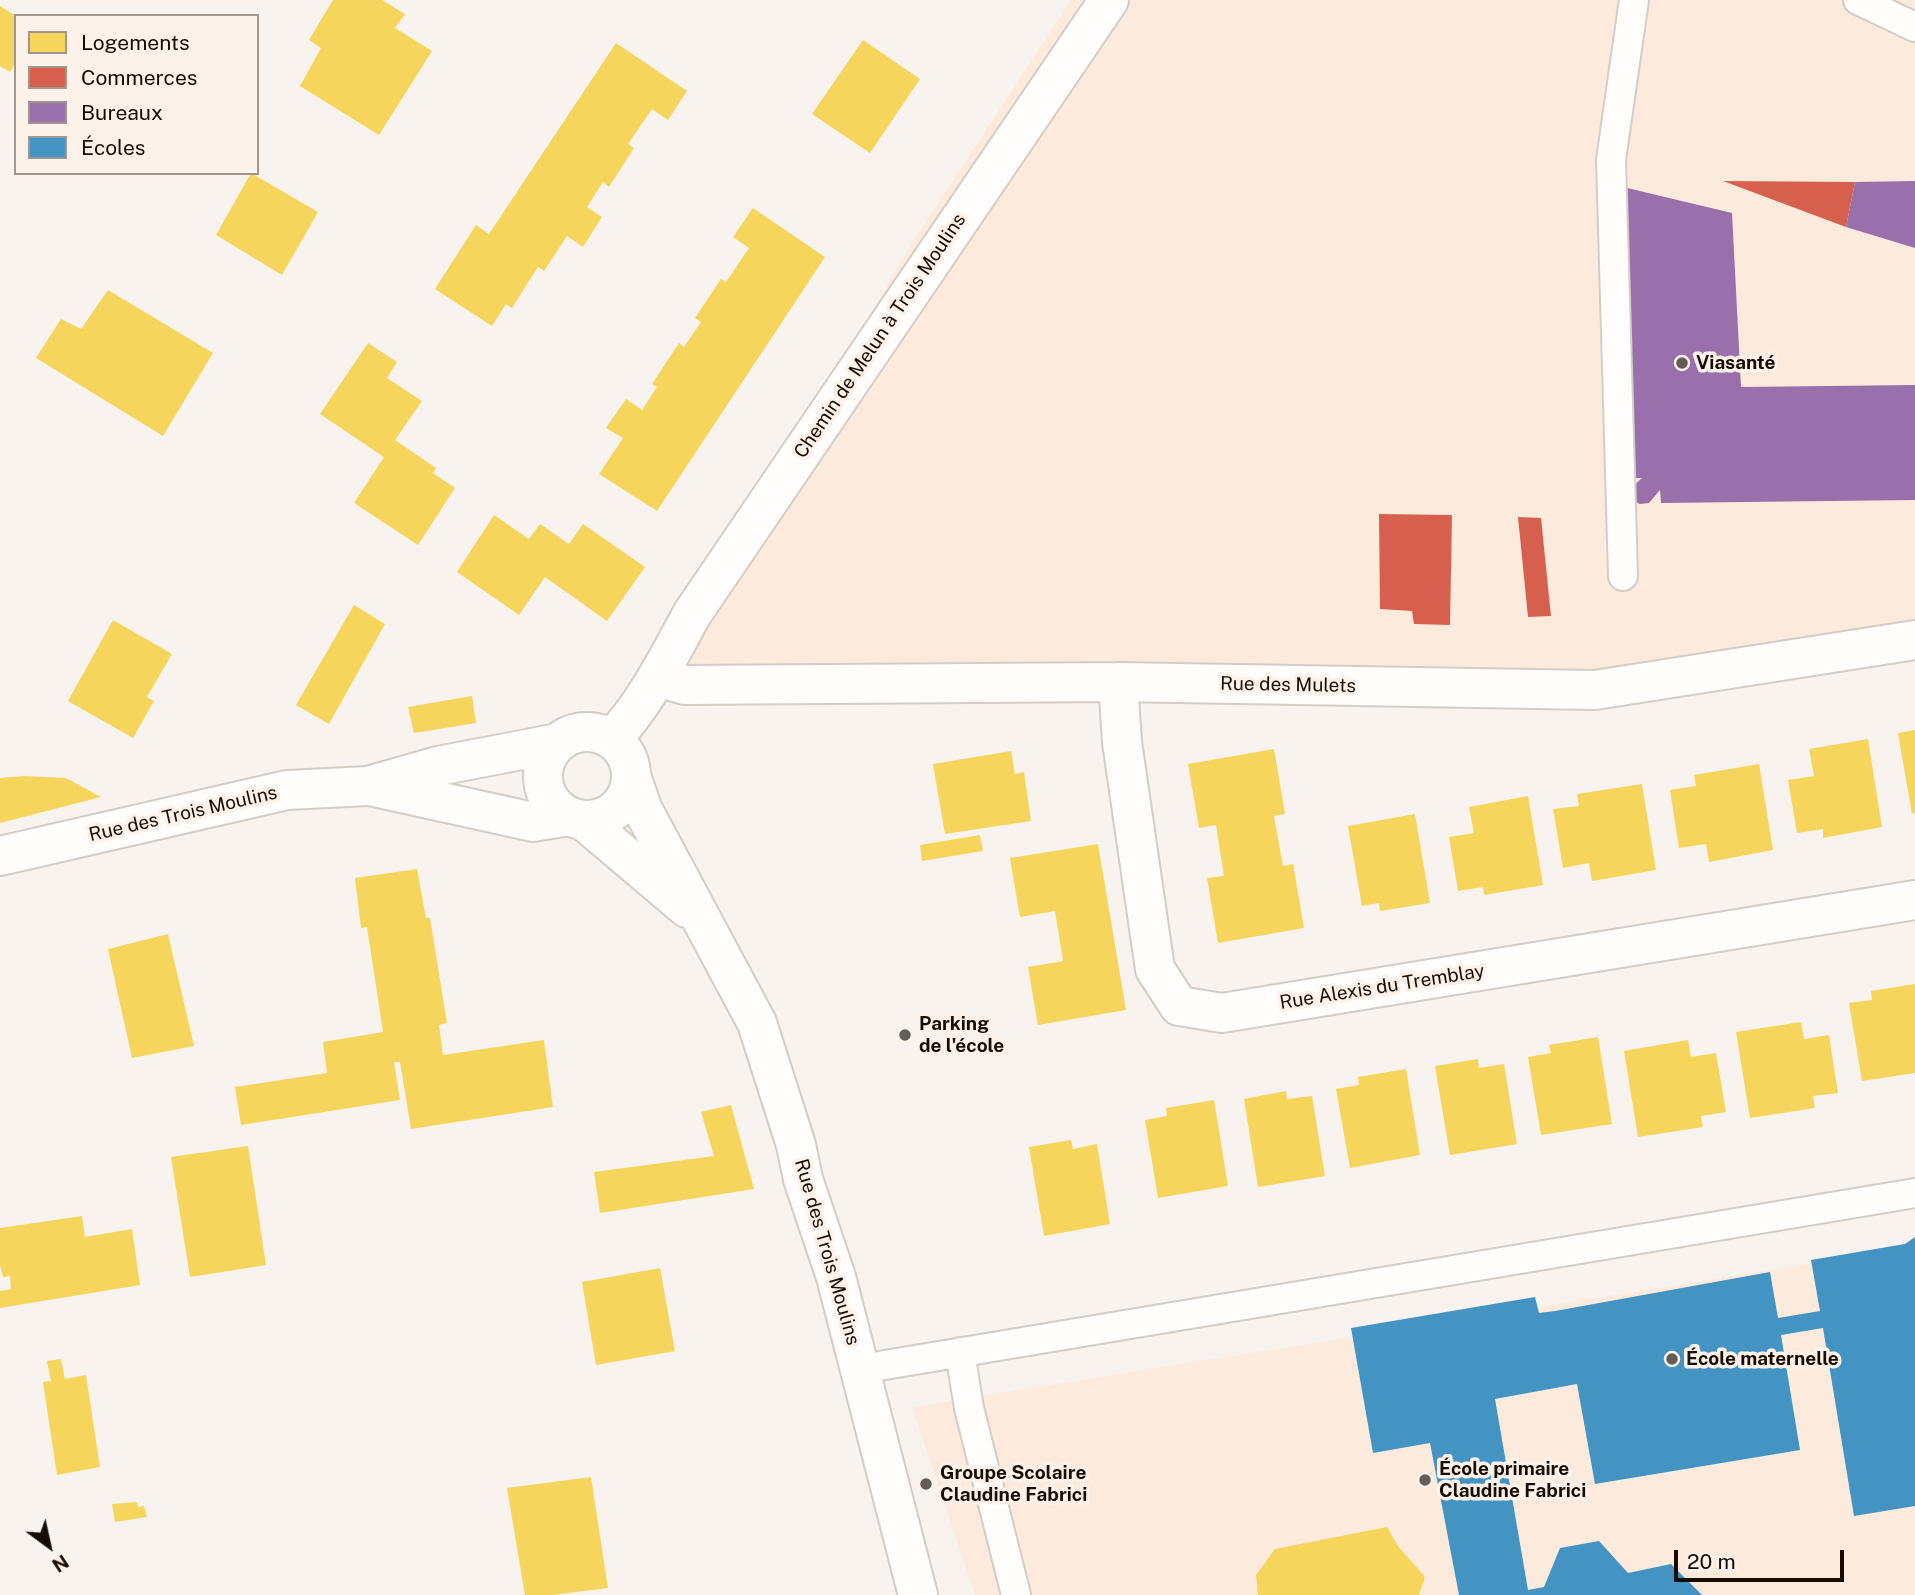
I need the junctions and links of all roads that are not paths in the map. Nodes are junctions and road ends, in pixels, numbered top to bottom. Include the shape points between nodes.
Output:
1 (1109, 0) edge
2 (1634, 0) edge
3 (1858, 0) edge
4 (1915, 27) edge
5 (1623, 576) dead end
6 (1915, 640) edge
7 (657, 677) junction
8 (1118, 682) junction
9 (612, 739) junction
10 (558, 743) junction
11 (631, 776) junction
12 (368, 786) junction
13 (576, 818) junction
14 (0, 856) edge
15 (1915, 900) edge
16 (702, 920) junction
17 (1915, 1193) edge
18 (961, 1352) junction
19 (860, 1369) junction
20 (918, 1595) edge
21 (1016, 1595) edge

1 - 7 street, Chemin de Melun à Trois Moulins via 692,614
2 - 5 lane via 1611,160
3 - 4 lane
6 - 8 street, Rue des Mulets via 1595,690
7 - 8 street, Rue des Mulets via 685,685
7 - 9 street, Chemin de Melun à Trois Moulins
8 - 15 street, Rue Alexis du Tremblay via 1122,742 1155,969 1179,1006 1222,1013
9 - 10 street via 584,732
9 - 11 street via 629,762
10 - 12 street, Rue des Trois Moulins via 438,766
10 - 13 street via 543,768 543,783 557,808
11 - 13 street via 628,792 610,813 597,819
11 - 16 street, Rue des Trois Moulins via 643,810
12 - 13 street, Rue des Trois Moulins via 533,822
12 - 14 street, Rue des Trois Moulins via 287,790
13 - 16 street, Rue des Trois Moulins
16 - 19 street, Rue des Trois Moulins via 757,1023
17 - 18 lane
18 - 19 lane
18 - 21 lane via 969,1408
19 - 20 street, Rue des Trois Moulins

